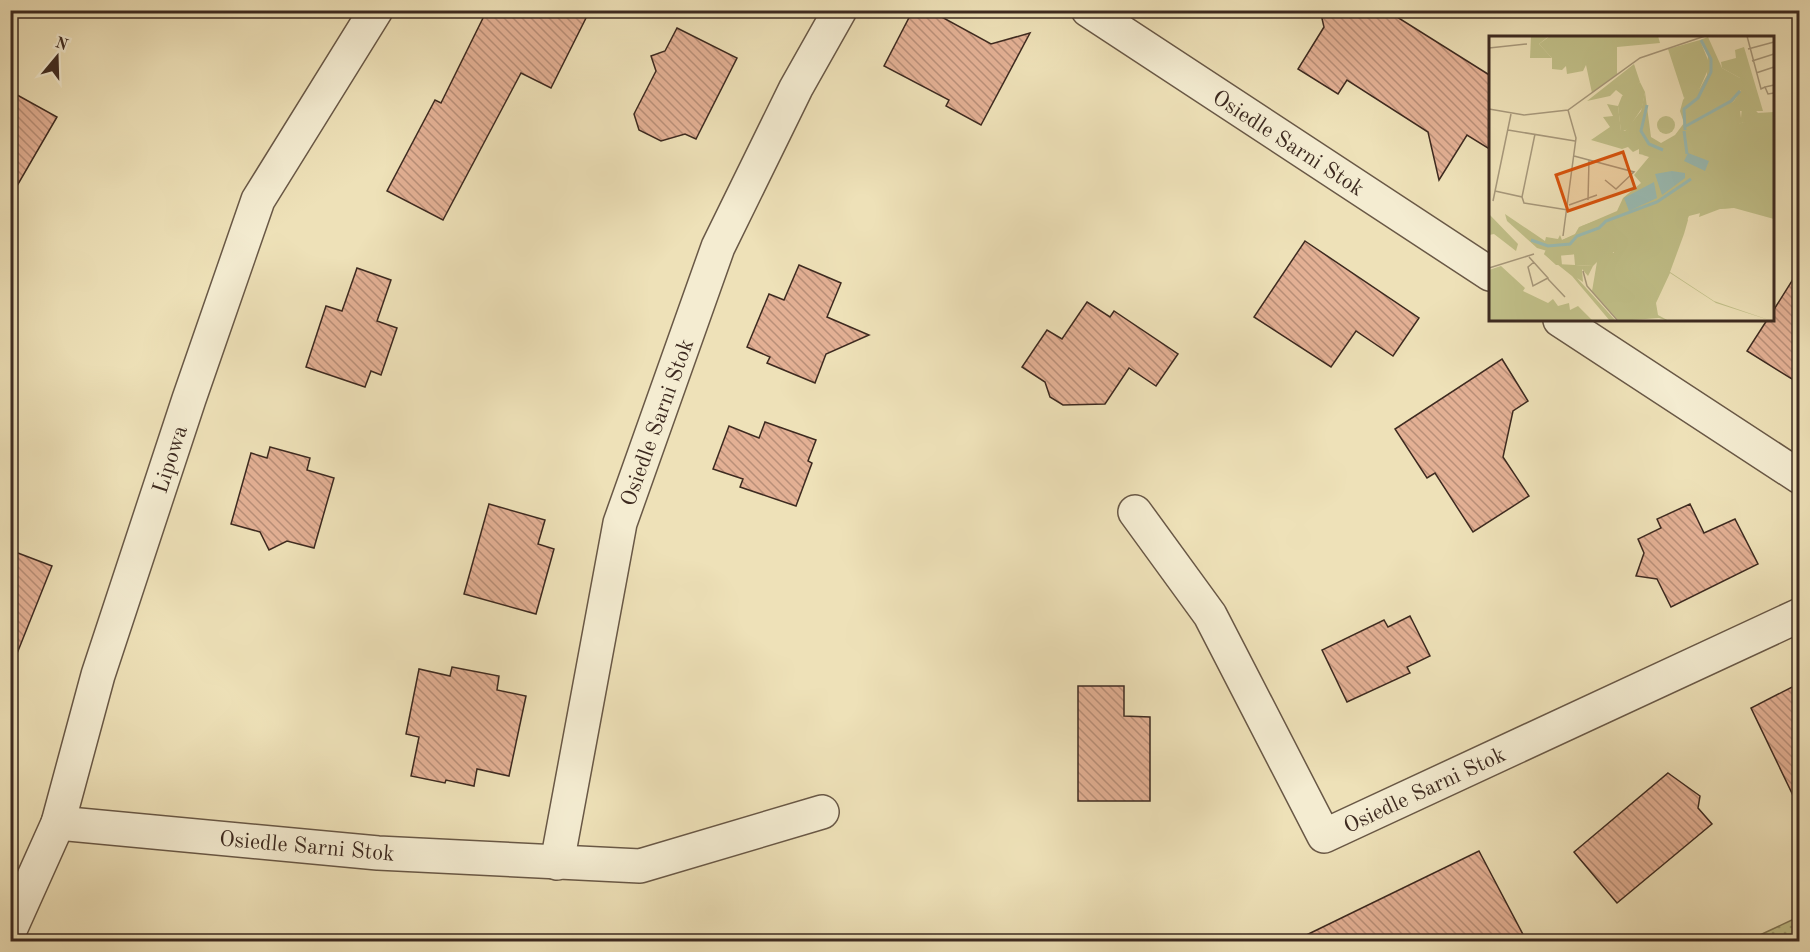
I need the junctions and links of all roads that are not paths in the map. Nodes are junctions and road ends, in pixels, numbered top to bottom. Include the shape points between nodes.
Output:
1 (376, 10) edge
2 (840, 10) edge
3 (1088, 10) edge
4 (1489, 273) edge
5 (1562, 321) edge
6 (1800, 477) edge
7 (1135, 512) dead end
8 (1800, 615) edge
9 (822, 812) dead end
10 (58, 823) junction
11 (557, 863) junction
12 (10, 930) edge

1 - 10 street, Lipowa via 258,200 98,675
2 - 11 street, Osiedle Sarni Stok via 796,88 718,247 620,523
3 - 4 street, Osiedle Sarni Stok
5 - 6 street
7 - 8 street, Osiedle Sarni Stok via 1210,615 1324,836
9 - 11 street, Osiedle Sarni Stok via 640,866
10 - 11 street, Osiedle Sarni Stok via 378,853
10 - 12 street, Lipowa

